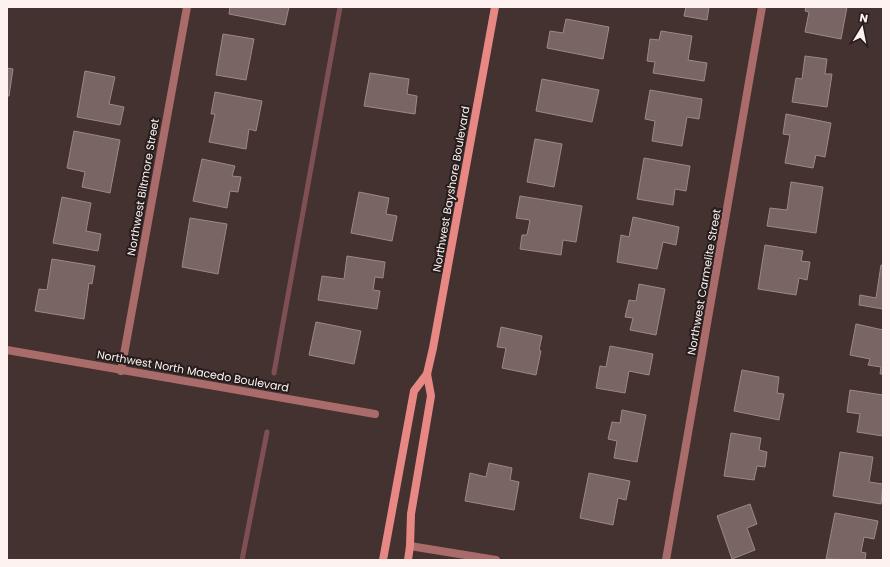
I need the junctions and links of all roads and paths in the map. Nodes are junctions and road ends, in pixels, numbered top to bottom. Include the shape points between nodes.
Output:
1 (187, 7) edge
2 (495, 7) edge
3 (762, 7) edge
4 (7, 350) edge
5 (121, 371) junction
6 (427, 374) junction
7 (375, 414) dead end
8 (410, 546) junction
9 (383, 560) edge
10 (408, 560) edge
11 (496, 560) edge
12 (666, 560) edge

1 - 5 street, Northwest Biltmore Street
2 - 6 main road, Northwest Bayshore Boulevard
3 - 12 street, Northwest Carmelite Street
4 - 5 street, Northwest North Macedo Boulevard
5 - 7 street, Northwest North Macedo Boulevard
6 - 8 main road, Northwest Bayshore Boulevard via 431,396 411,514
6 - 9 main road, Northwest Bayshore Boulevard via 414,391
8 - 10 main road, Northwest Bayshore Boulevard
8 - 11 street

